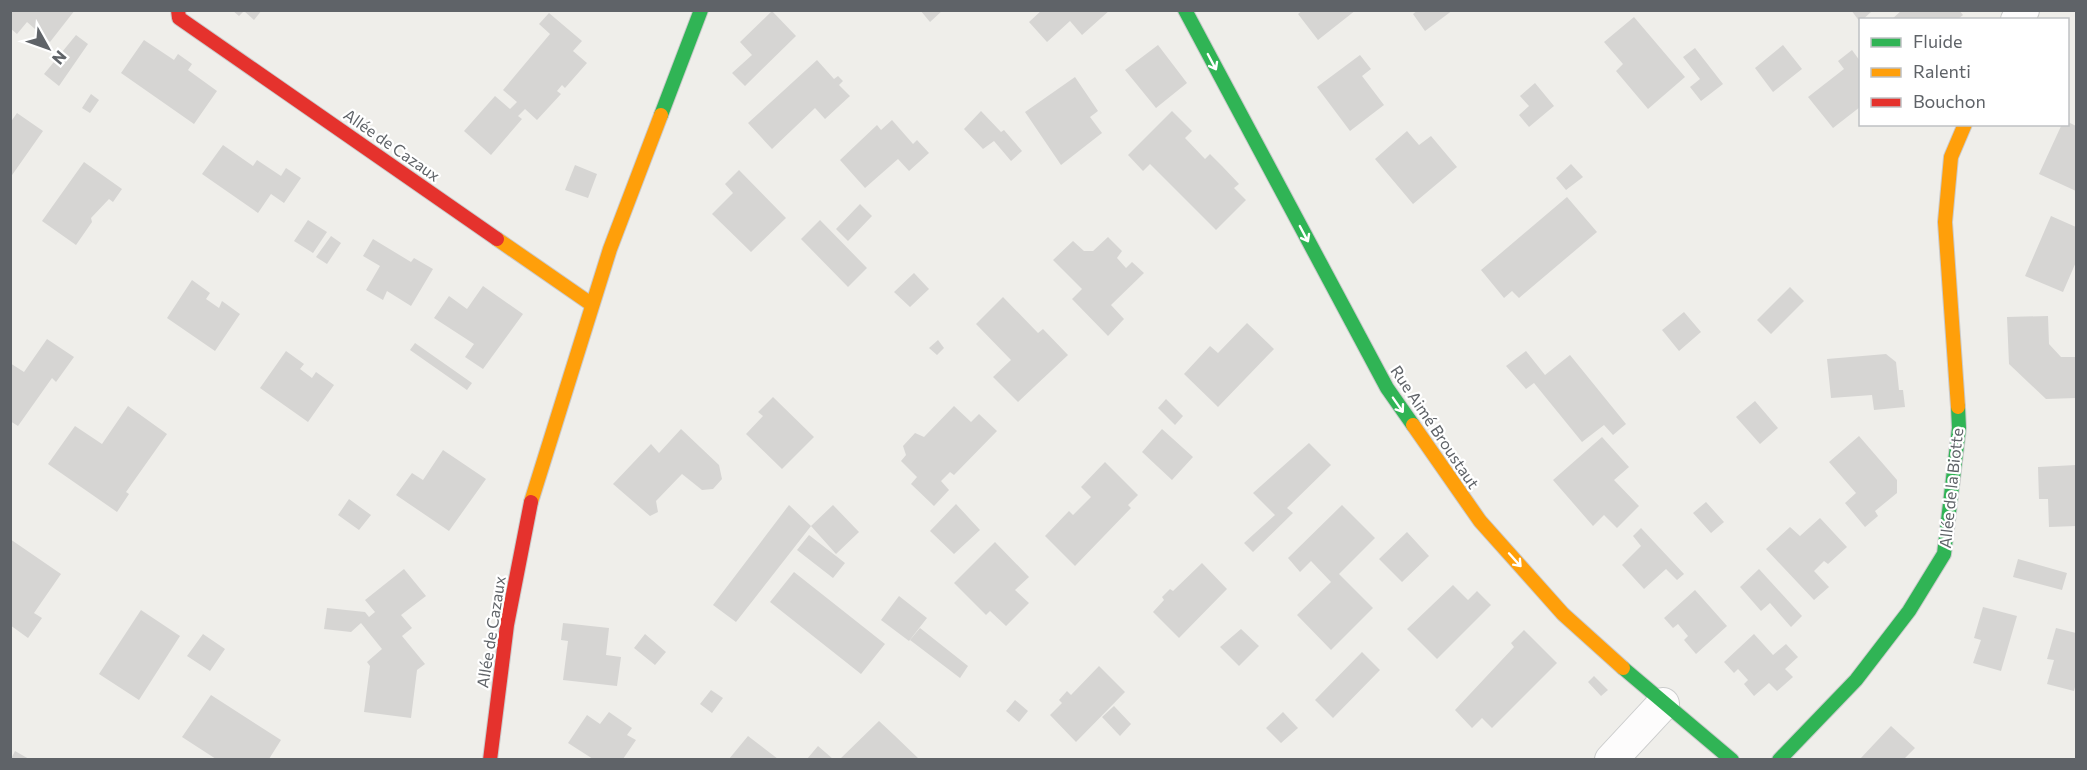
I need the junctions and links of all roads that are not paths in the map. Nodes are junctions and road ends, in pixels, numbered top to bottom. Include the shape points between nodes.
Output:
1 (178, 10) edge
2 (701, 10) edge
3 (1185, 10) edge
4 (1964, 126) edge
5 (591, 304) junction
6 (1663, 704) junction
7 (490, 759) edge
8 (1611, 759) edge
9 (1732, 759) edge
10 (1779, 759) edge

1 - 5 street, Allée de Cazaux via 179,18
2 - 5 street, Allée de Cazaux
3 -> 6 street, Rue Aimé Broustaut via 1387,388 1480,521 1563,614
4 - 10 street, Allée de la Biotte via 1951,157 1945,222 1959,428 1944,554 1909,611 1856,680
5 - 7 street, Allée de Cazaux via 532,498 507,625
6 - 8 street
6 - 9 street, Rue Aimé Broustaut

